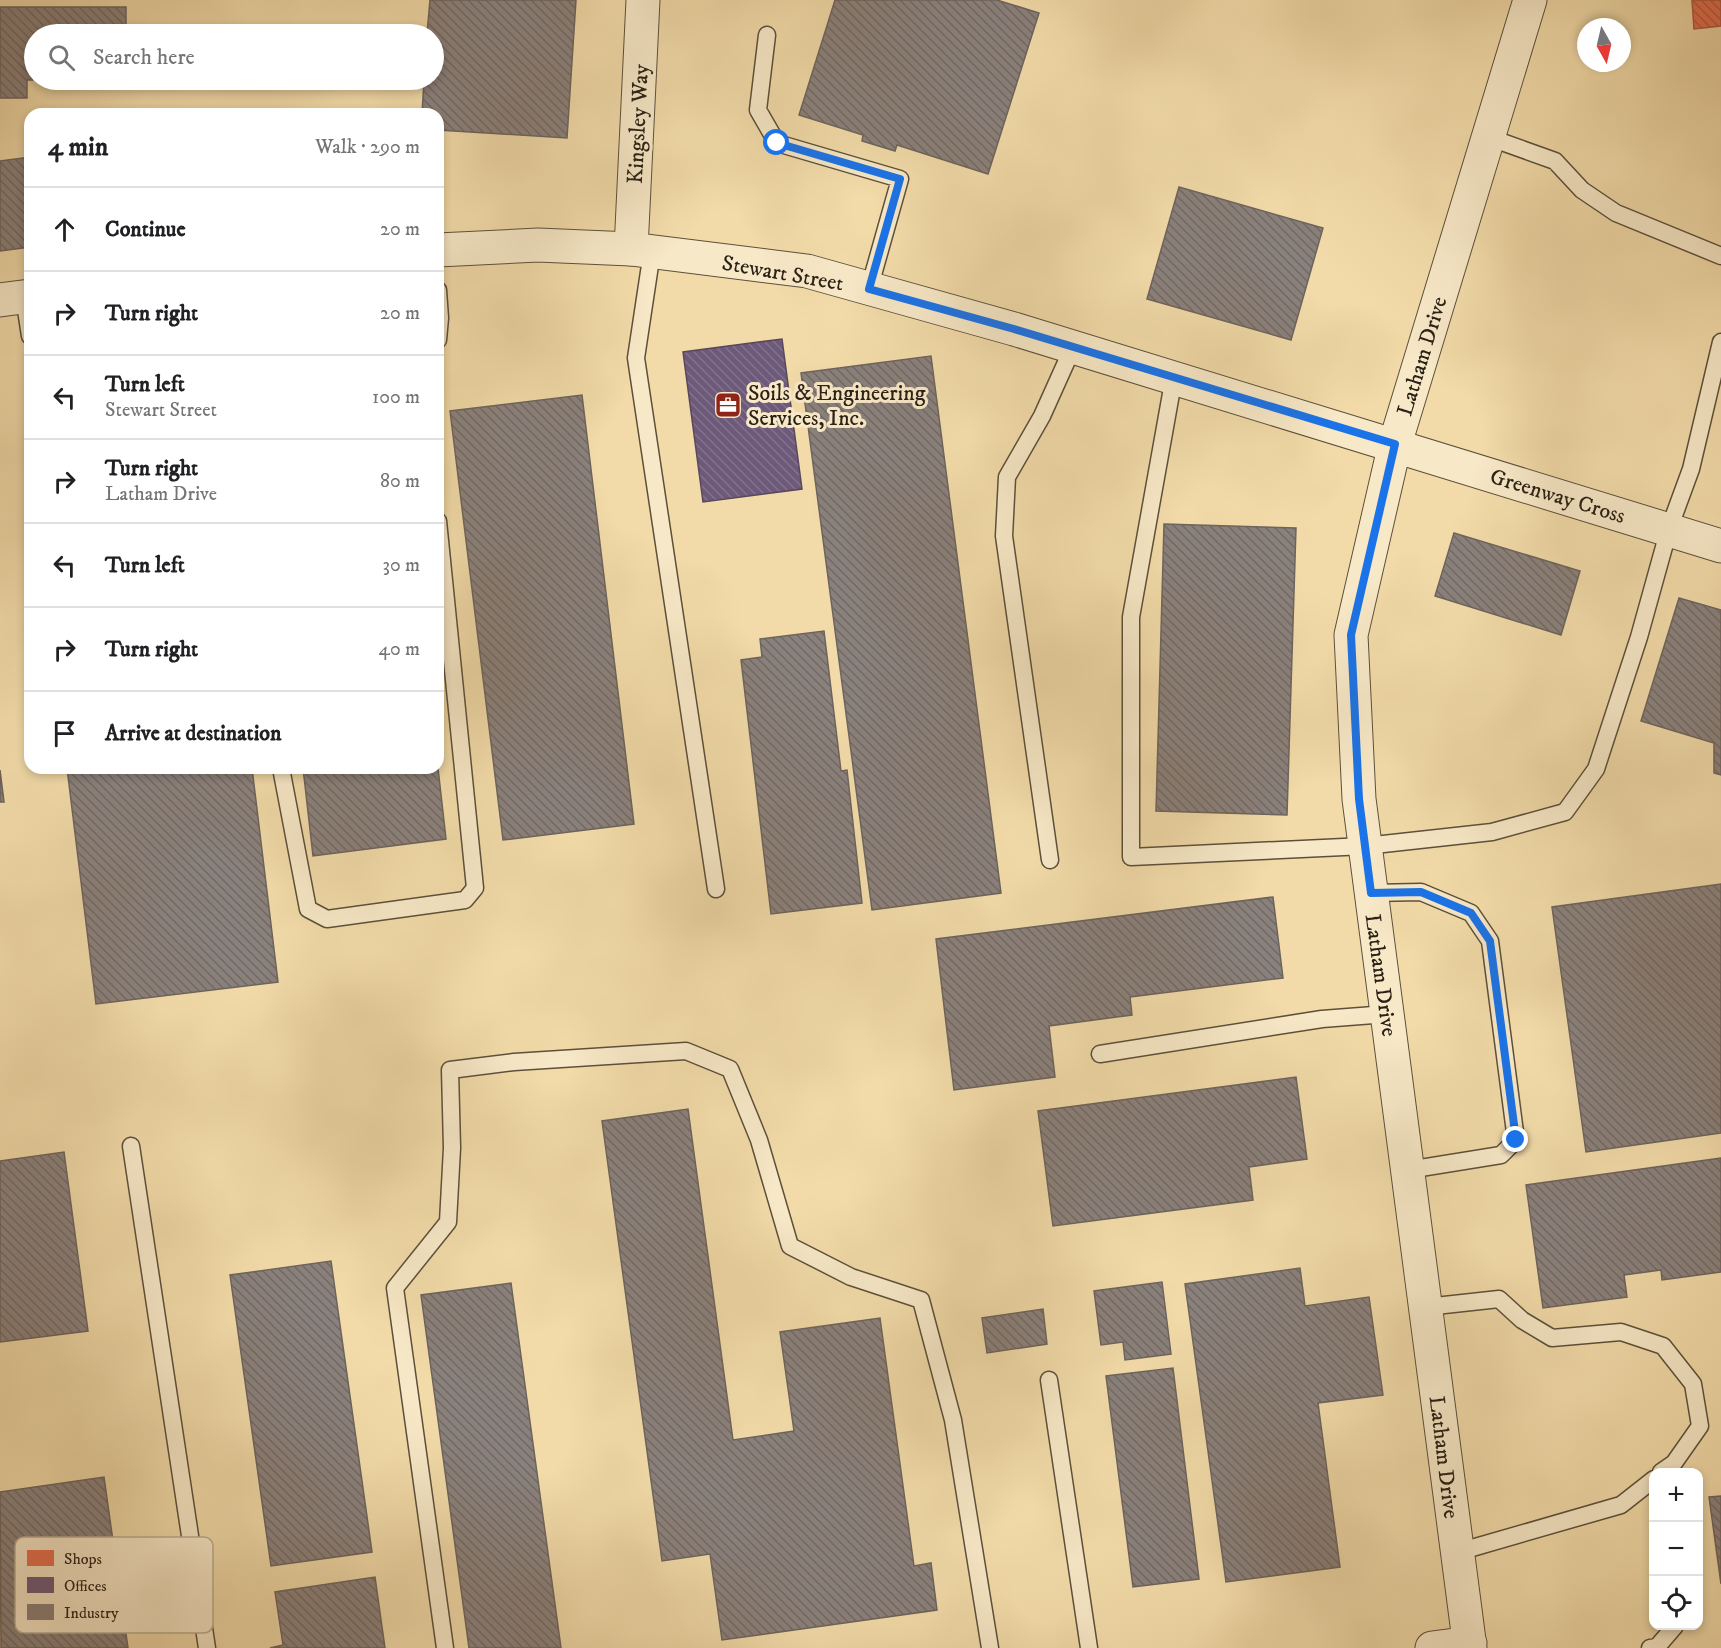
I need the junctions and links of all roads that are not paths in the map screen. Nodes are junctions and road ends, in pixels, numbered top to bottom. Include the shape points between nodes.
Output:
1 (643, 0) edge
2 (1530, 0) edge
3 (767, 35) dead end
4 (1488, 137) junction
5 (444, 250) edge
6 (642, 250) junction
7 (1721, 256) edge
8 (869, 289) junction
9 (18, 298) edge
10 (24, 317) edge
11 (1721, 342) edge
12 (1073, 347) junction
13 (1174, 377) junction
14 (1395, 444) junction
15 (1669, 530) junction
16 (1721, 546) edge
17 (444, 581) edge
18 (282, 774) edge
19 (1365, 846) junction
20 (1050, 860) dead end
21 (716, 889) dead end
22 (1371, 893) junction
23 (1387, 1014) junction
24 (1100, 1054) dead end
25 (131, 1146) dead end
26 (1408, 1170) junction
27 (1426, 1307) junction
28 (1049, 1380) dead end
29 (1668, 1468) edge
30 (1649, 1483) edge
31 (190, 1537) edge
32 (1458, 1552) junction
33 (1672, 1630) edge
34 (205, 1633) edge
35 (1470, 1646) edge
36 (207, 1648) edge
37 (445, 1648) edge
38 (990, 1648) edge
39 (1089, 1648) edge
40 (1432, 1648) edge
41 (1650, 1648) edge

1 - 6 street, Kingsley Way
2 - 4 street, Latham Drive
3 - 8 lane via 758,110 777,143 900,179
4 - 7 lane via 1555,161 1582,190 1616,213
4 - 14 street, Latham Drive
5 - 6 street, Stewart Street via 538,245
6 - 8 street, Stewart Street via 807,271
6 - 21 lane via 636,358
8 - 12 street, Stewart Street
9 - 10 lane
11 - 15 lane via 1691,469
12 - 13 street, Stewart Street
12 - 20 lane via 1042,416 1007,477 1004,536
13 - 14 street, Stewart Street
13 - 19 lane via 1131,617 1131,857
14 - 15 street, Greenway Cross
14 - 19 street, Latham Drive via 1351,635
15 - 16 street, Greenway Cross
15 - 19 lane via 1596,769 1565,812 1492,832
17 - 18 lane via 475,888 465,900 327,919 308,909
19 - 22 street, Latham Drive
22 - 23 street, Latham Drive
22 - 26 lane via 1421,892 1471,913 1490,941 1516,1140 1501,1155
23 - 24 lane via 1322,1019
23 - 26 street, Latham Drive
25 - 31 lane
26 - 27 street, Latham Drive
27 - 29 lane via 1499,1299 1522,1320 1552,1338 1621,1332 1663,1346 1693,1384 1700,1426
27 - 32 street, Latham Drive
28 - 39 lane
30 - 32 lane via 1622,1505
32 - 35 street, Latham Drive
33 - 41 lane via 1657,1647
34 - 36 lane
35 - 40 street
37 - 38 lane via 395,1288 448,1222 452,1148 450,1070 686,1051 730,1069 759,1140 789,1246 851,1277 921,1300 953,1420

